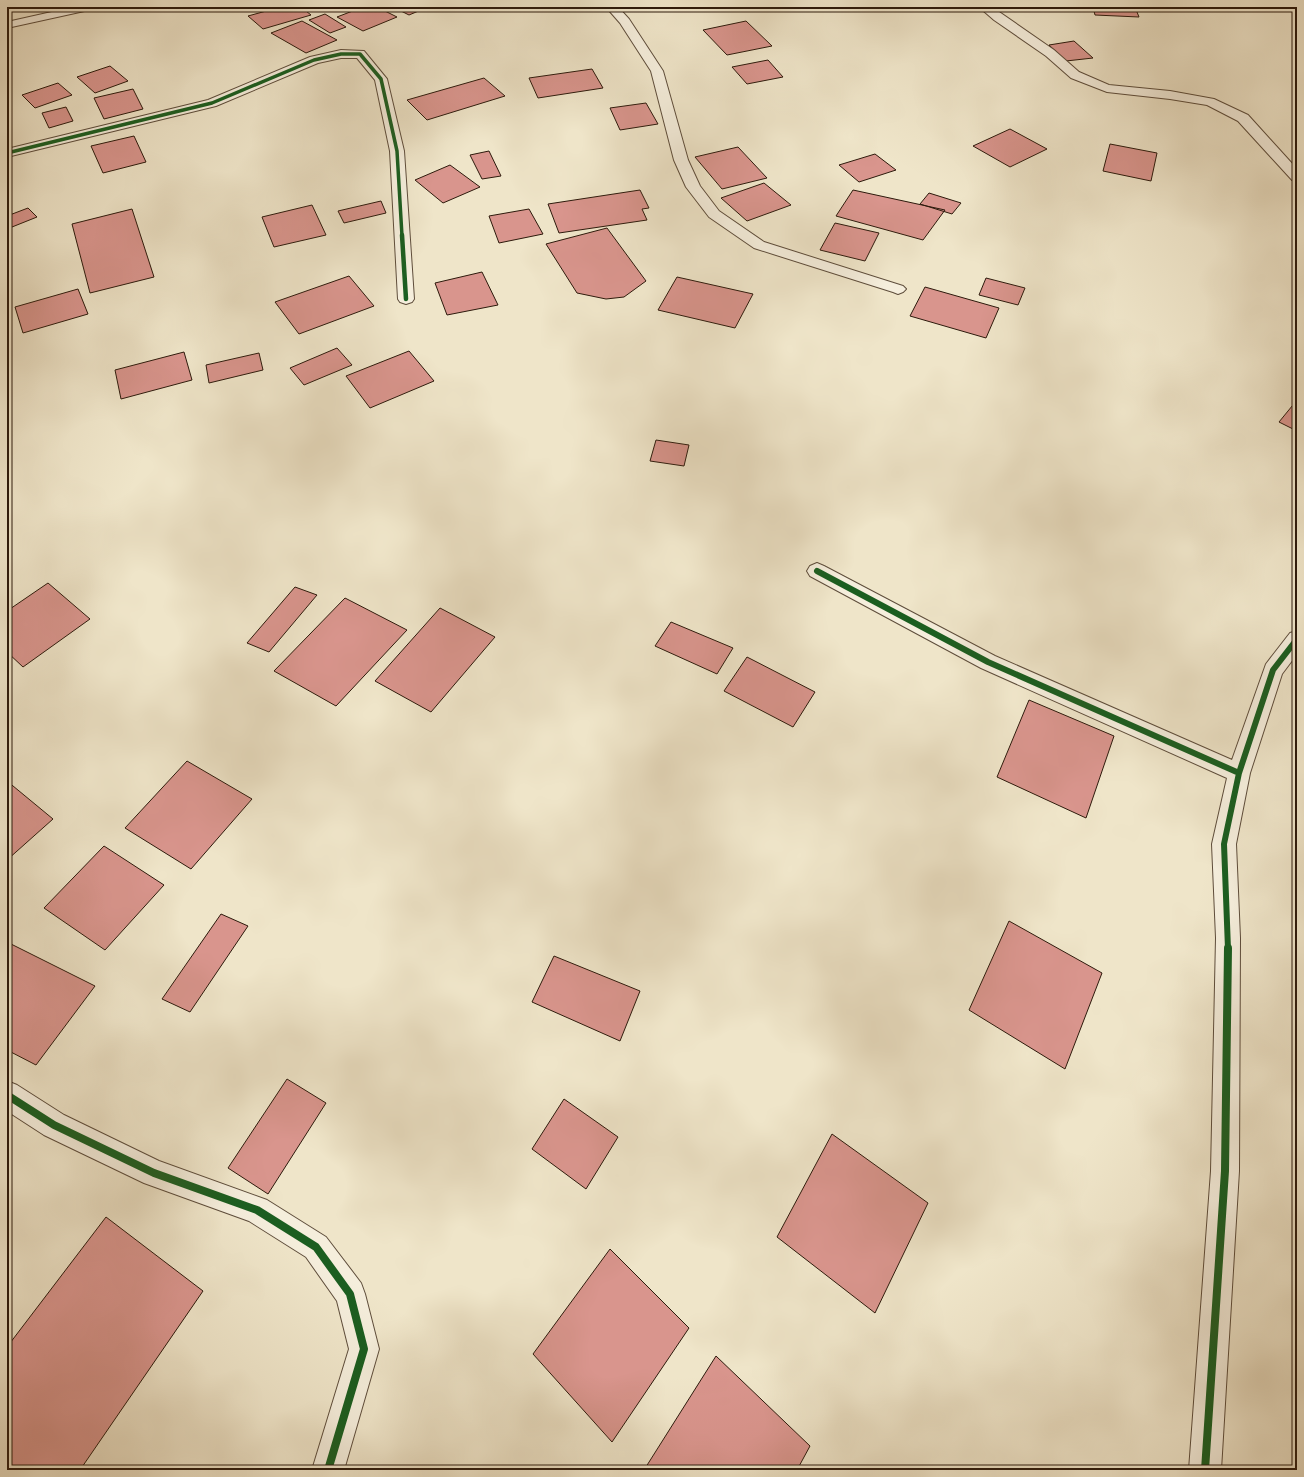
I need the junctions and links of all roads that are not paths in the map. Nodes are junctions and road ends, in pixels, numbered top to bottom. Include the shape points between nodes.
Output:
1 (89, 7) edge
2 (612, 7) edge
3 (985, 7) edge
4 (7, 25) edge
5 (7, 153) edge
6 (1297, 177) edge
7 (898, 289) dead end
8 (406, 299) dead end
9 (817, 571) dead end
10 (1297, 639) edge
11 (1239, 773) junction
12 (7, 1095) edge
13 (328, 1470) edge
14 (1205, 1470) edge

1 - 4 street
2 - 7 street via 625,21 657,71 681,160 692,187 714,214 759,245
3 - 6 street via 1075,75 1106,88 1210,102 1242,118
5 - 8 street via 212,102 314,60 341,54 360,54 380,79 397,151
9 - 11 street via 988,662
10 - 11 street via 1273,670
11 - 14 street via 1224,844 1228,938 1226,1172
12 - 13 street via 54,1125 154,1173 258,1210 316,1247 350,1294 364,1349

